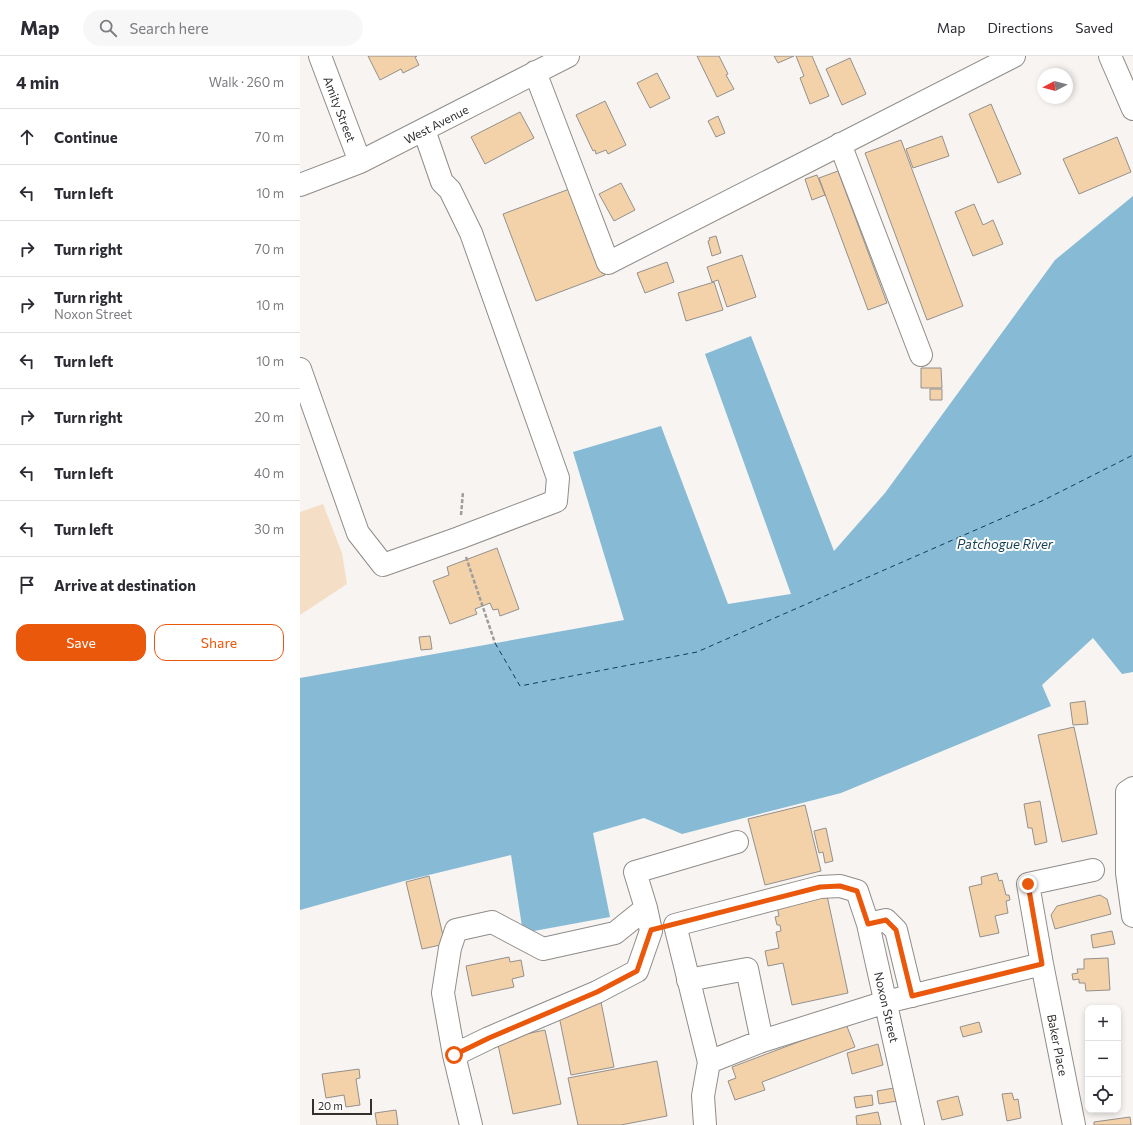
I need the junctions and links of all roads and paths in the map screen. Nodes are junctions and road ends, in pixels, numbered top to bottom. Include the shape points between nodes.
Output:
1 (320, 56) edge
2 (568, 56) edge
3 (1014, 56) edge
4 (1110, 56) edge
5 (536, 72) junction
6 (1133, 109) edge
7 (430, 127) junction
8 (840, 144) junction
9 (360, 162) junction
10 (300, 185) edge
11 (921, 355) dead end
12 (300, 369) edge
13 (463, 492) dead end
14 (459, 538) junction
15 (495, 643) dead end
16 (1133, 788) edge
17 (737, 842) dead end
18 (1093, 870) dead end
19 (646, 908) junction
20 (1133, 916) edge
21 (868, 924) junction
22 (674, 925) junction
23 (651, 930) junction
24 (1042, 964) junction
25 (688, 980) junction
26 (912, 996) junction
27 (886, 1002) junction
28 (762, 1041) junction
29 (456, 1061) junction
30 (708, 1062) junction
31 (471, 1125) edge
32 (705, 1125) edge
33 (913, 1125) edge
34 (1074, 1125) edge

1 - 9 street, Amity Street
2 - 5 street, West Avenue
3 - 8 street
4 - 6 street
5 - 7 street, West Avenue
5 - 8 street via 608,262
7 - 9 street, West Avenue
7 - 14 street via 442,182 450,190 471,233 558,478 556,501
8 - 11 street
9 - 10 street, West Avenue
12 - 14 street via 358,533 383,565
13 - 14 path
14 - 15 path
16 - 20 street via 1127,792 1126,873
17 - 19 street via 635,872
18 - 24 street, Baker Place via 1028,884
19 - 23 street
19 - 29 street via 615,933 543,949 492,922 456,930 450,948 443,993
21 - 22 street, Noxon Street via 857,891 840,886 820,887
21 - 26 street via 886,920 896,930
21 - 27 street, Noxon Street
22 - 23 street
22 - 25 street
23 - 29 street via 637,971 597,992 489,1038
24 - 26 street
24 - 34 street, Baker Place
25 - 28 street via 747,969
25 - 30 street
26 - 27 street
27 - 28 street
27 - 33 street, Noxon Street
28 - 30 street
29 - 31 street
30 - 32 street via 703,1096

